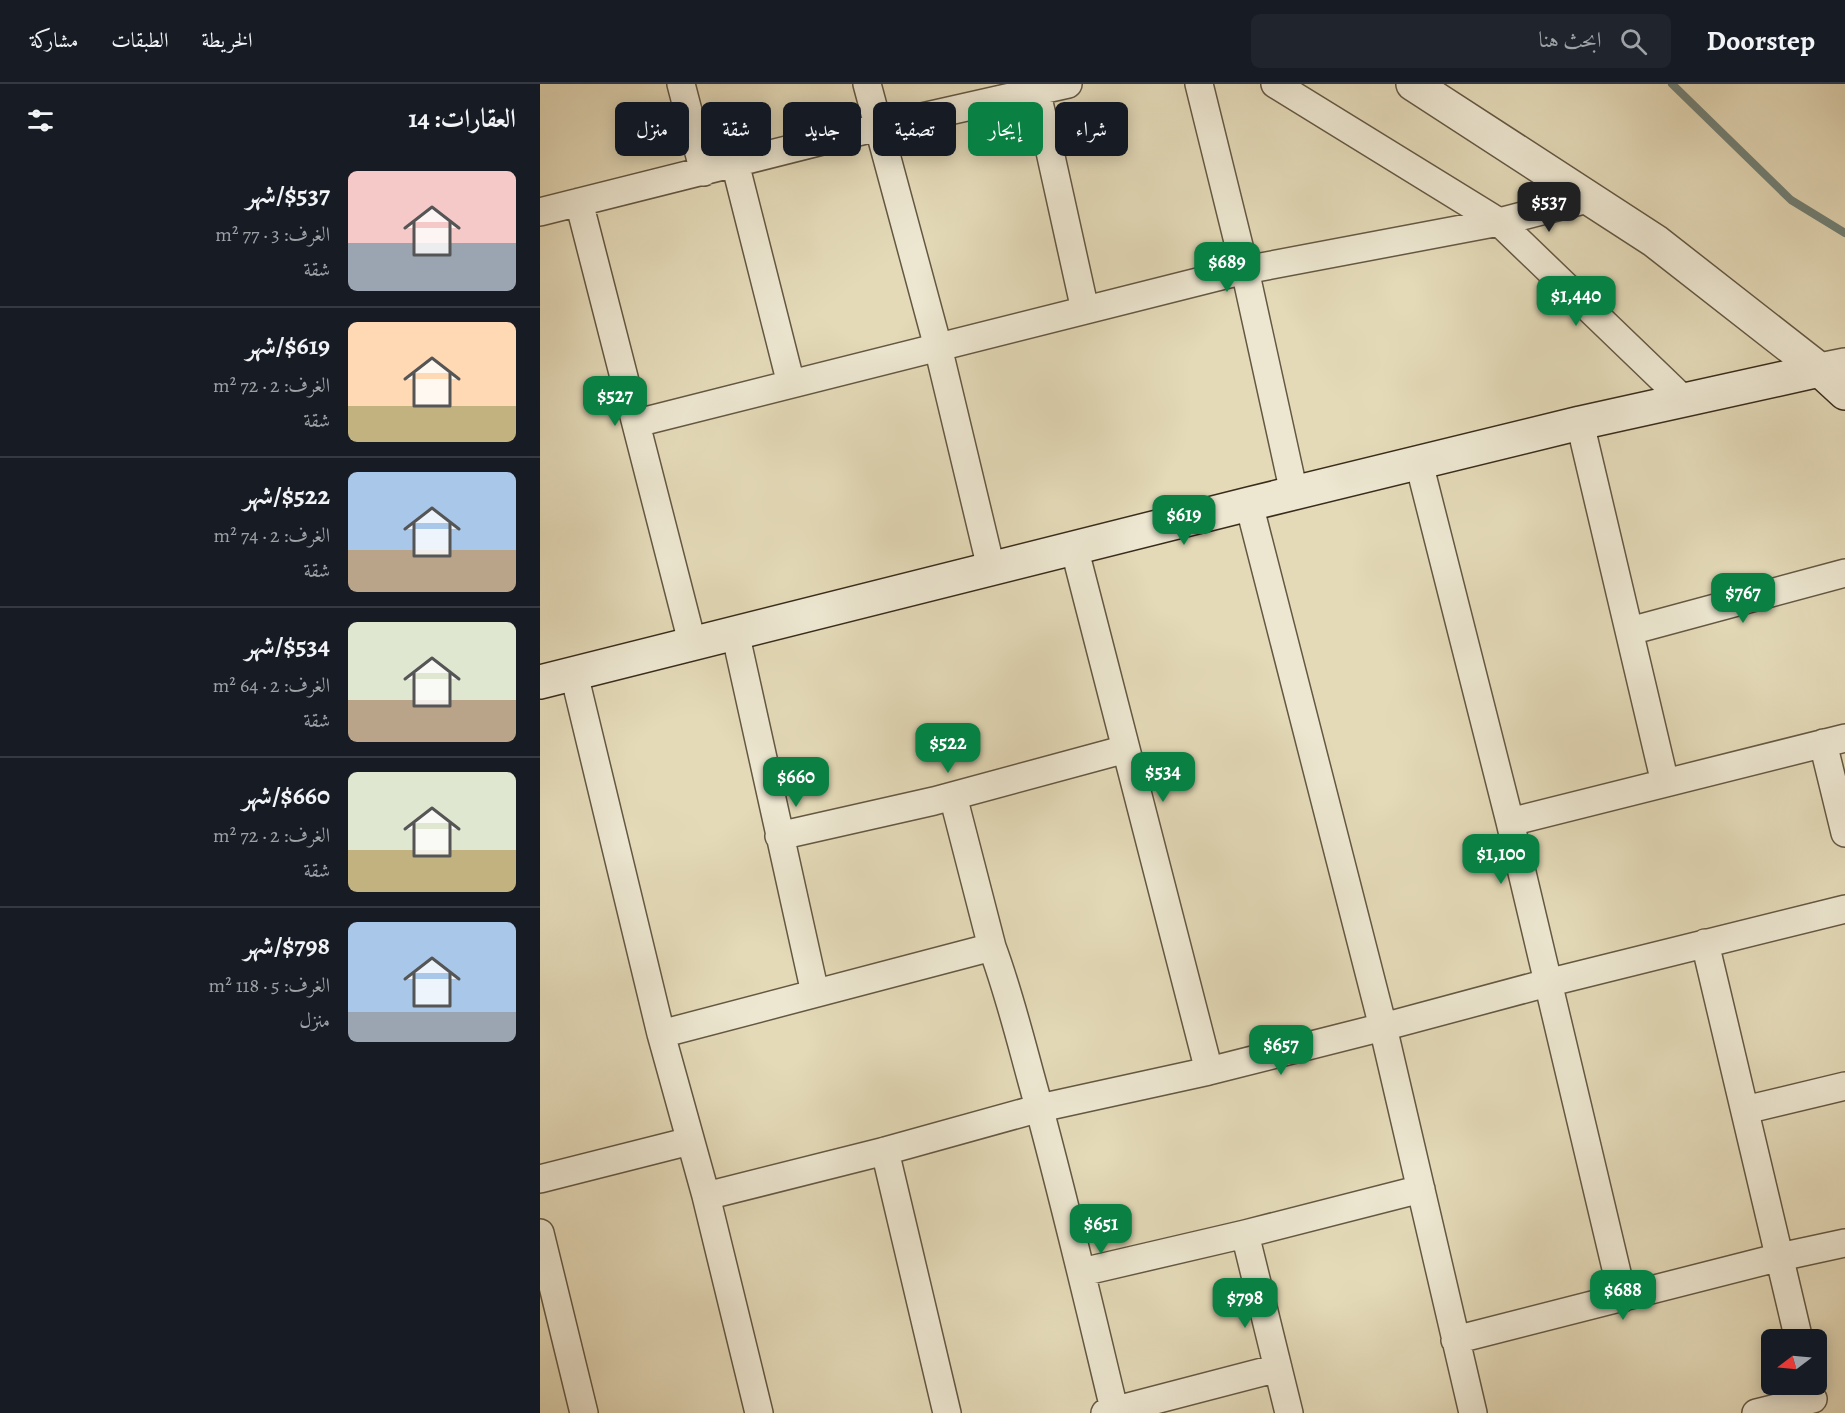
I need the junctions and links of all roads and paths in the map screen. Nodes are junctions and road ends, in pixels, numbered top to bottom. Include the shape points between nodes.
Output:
1 (681, 84) edge
2 (867, 84) edge
3 (1068, 84) edge
4 (1199, 84) edge
5 (1275, 84) edge
6 (1413, 84) edge
7 (1036, 88) edge
8 (873, 107) edge
9 (956, 108) edge
10 (873, 128) edge
11 (886, 156) edge
12 (735, 163) junction
13 (704, 172) junction
14 (1588, 200) junction
15 (579, 202) junction
16 (541, 210) edge
17 (1499, 222) junction
18 (1245, 270) junction
19 (1085, 310) junction
20 (938, 347) junction
21 (1832, 367) edge
22 (791, 384) junction
23 (1845, 393) edge
24 (1684, 400) junction
25 (637, 423) junction
26 (1580, 423) junction
27 (1419, 463) junction
28 (1294, 493) junction
29 (1249, 504) junction
30 (1074, 547) junction
31 (991, 568) junction
32 (1845, 573) edge
33 (1630, 631) junction
34 (735, 632) junction
35 (692, 642) junction
36 (574, 674) junction
37 (540, 680) edge
38 (1834, 740) edge
39 (1126, 749) junction
40 (1665, 783) junction
41 (953, 796) junction
42 (1510, 822) junction
43 (1845, 833) edge
44 (779, 836) junction
45 (1845, 909) edge
46 (1705, 943) junction
47 (992, 947) junction
48 (1546, 983) junction
49 (815, 993) junction
50 (1383, 1027) junction
51 (661, 1034) junction
52 (1209, 1071) junction
53 (1845, 1086) edge
54 (1040, 1108) junction
55 (1745, 1110) junction
56 (690, 1141) junction
57 (885, 1151) junction
58 (540, 1179) edge
59 (1421, 1190) junction
60 (706, 1196) junction
61 (540, 1233) edge
62 (1245, 1234) junction
63 (1845, 1243) edge
64 (1780, 1257) junction
65 (1082, 1272) junction
66 (1623, 1298) junction
67 (1796, 1329) edge
68 (1455, 1341) junction
69 (1278, 1368) junction
70 (1813, 1399) edge
71 (1111, 1412) edge
72 (584, 1413) edge
73 (759, 1413) edge
74 (947, 1413) edge
75 (1289, 1413) edge
76 (1473, 1413) edge
77 (1755, 1413) edge

1 - 13 street
2 - 8 street
3 - 7 street
4 - 18 street
5 - 17 street
6 - 14 main road
7 - 9 street
7 - 19 street
10 - 12 street
11 - 20 street
12 - 13 street
12 - 22 street
13 - 15 street
14 - 17 street
14 - 21 main road via 1655,241
15 - 16 street
15 - 25 street
17 - 18 street
17 - 24 street
18 - 19 street
18 - 28 street
19 - 20 street
20 - 22 street
20 - 31 street
21 - 23 main road
21 - 24 main road
22 - 25 street
24 - 26 main road
25 - 35 street
26 - 27 main road
26 - 33 street
27 - 28 main road
27 - 42 street
28 - 29 main road
29 - 30 main road
29 - 50 street
30 - 31 main road
30 - 39 street
31 - 34 main road
32 - 33 street
33 - 40 street
34 - 35 main road
34 - 44 street
35 - 36 main road
36 - 37 main road
36 - 51 street
38 - 40 street
38 - 43 street
39 - 41 street
39 - 52 street
40 - 42 street
41 - 44 street
41 - 47 street
42 - 48 street
44 - 49 street
45 - 46 street
46 - 48 street
46 - 55 street
47 - 49 street
47 - 54 street
48 - 50 street
48 - 66 street
49 - 51 street
50 - 52 street
50 - 59 street
51 - 56 street
52 - 54 street
53 - 55 street
54 - 57 street
54 - 65 street
55 - 64 street
56 - 58 street
56 - 60 street
57 - 60 street
57 - 74 street
59 - 62 street
59 - 68 street
60 - 73 street
61 - 72 street
62 - 65 street
62 - 69 street
63 - 64 street
64 - 66 street
64 - 67 street
65 - 71 street
66 - 68 street
68 - 76 street
69 - 71 street
69 - 75 street
70 - 77 street

